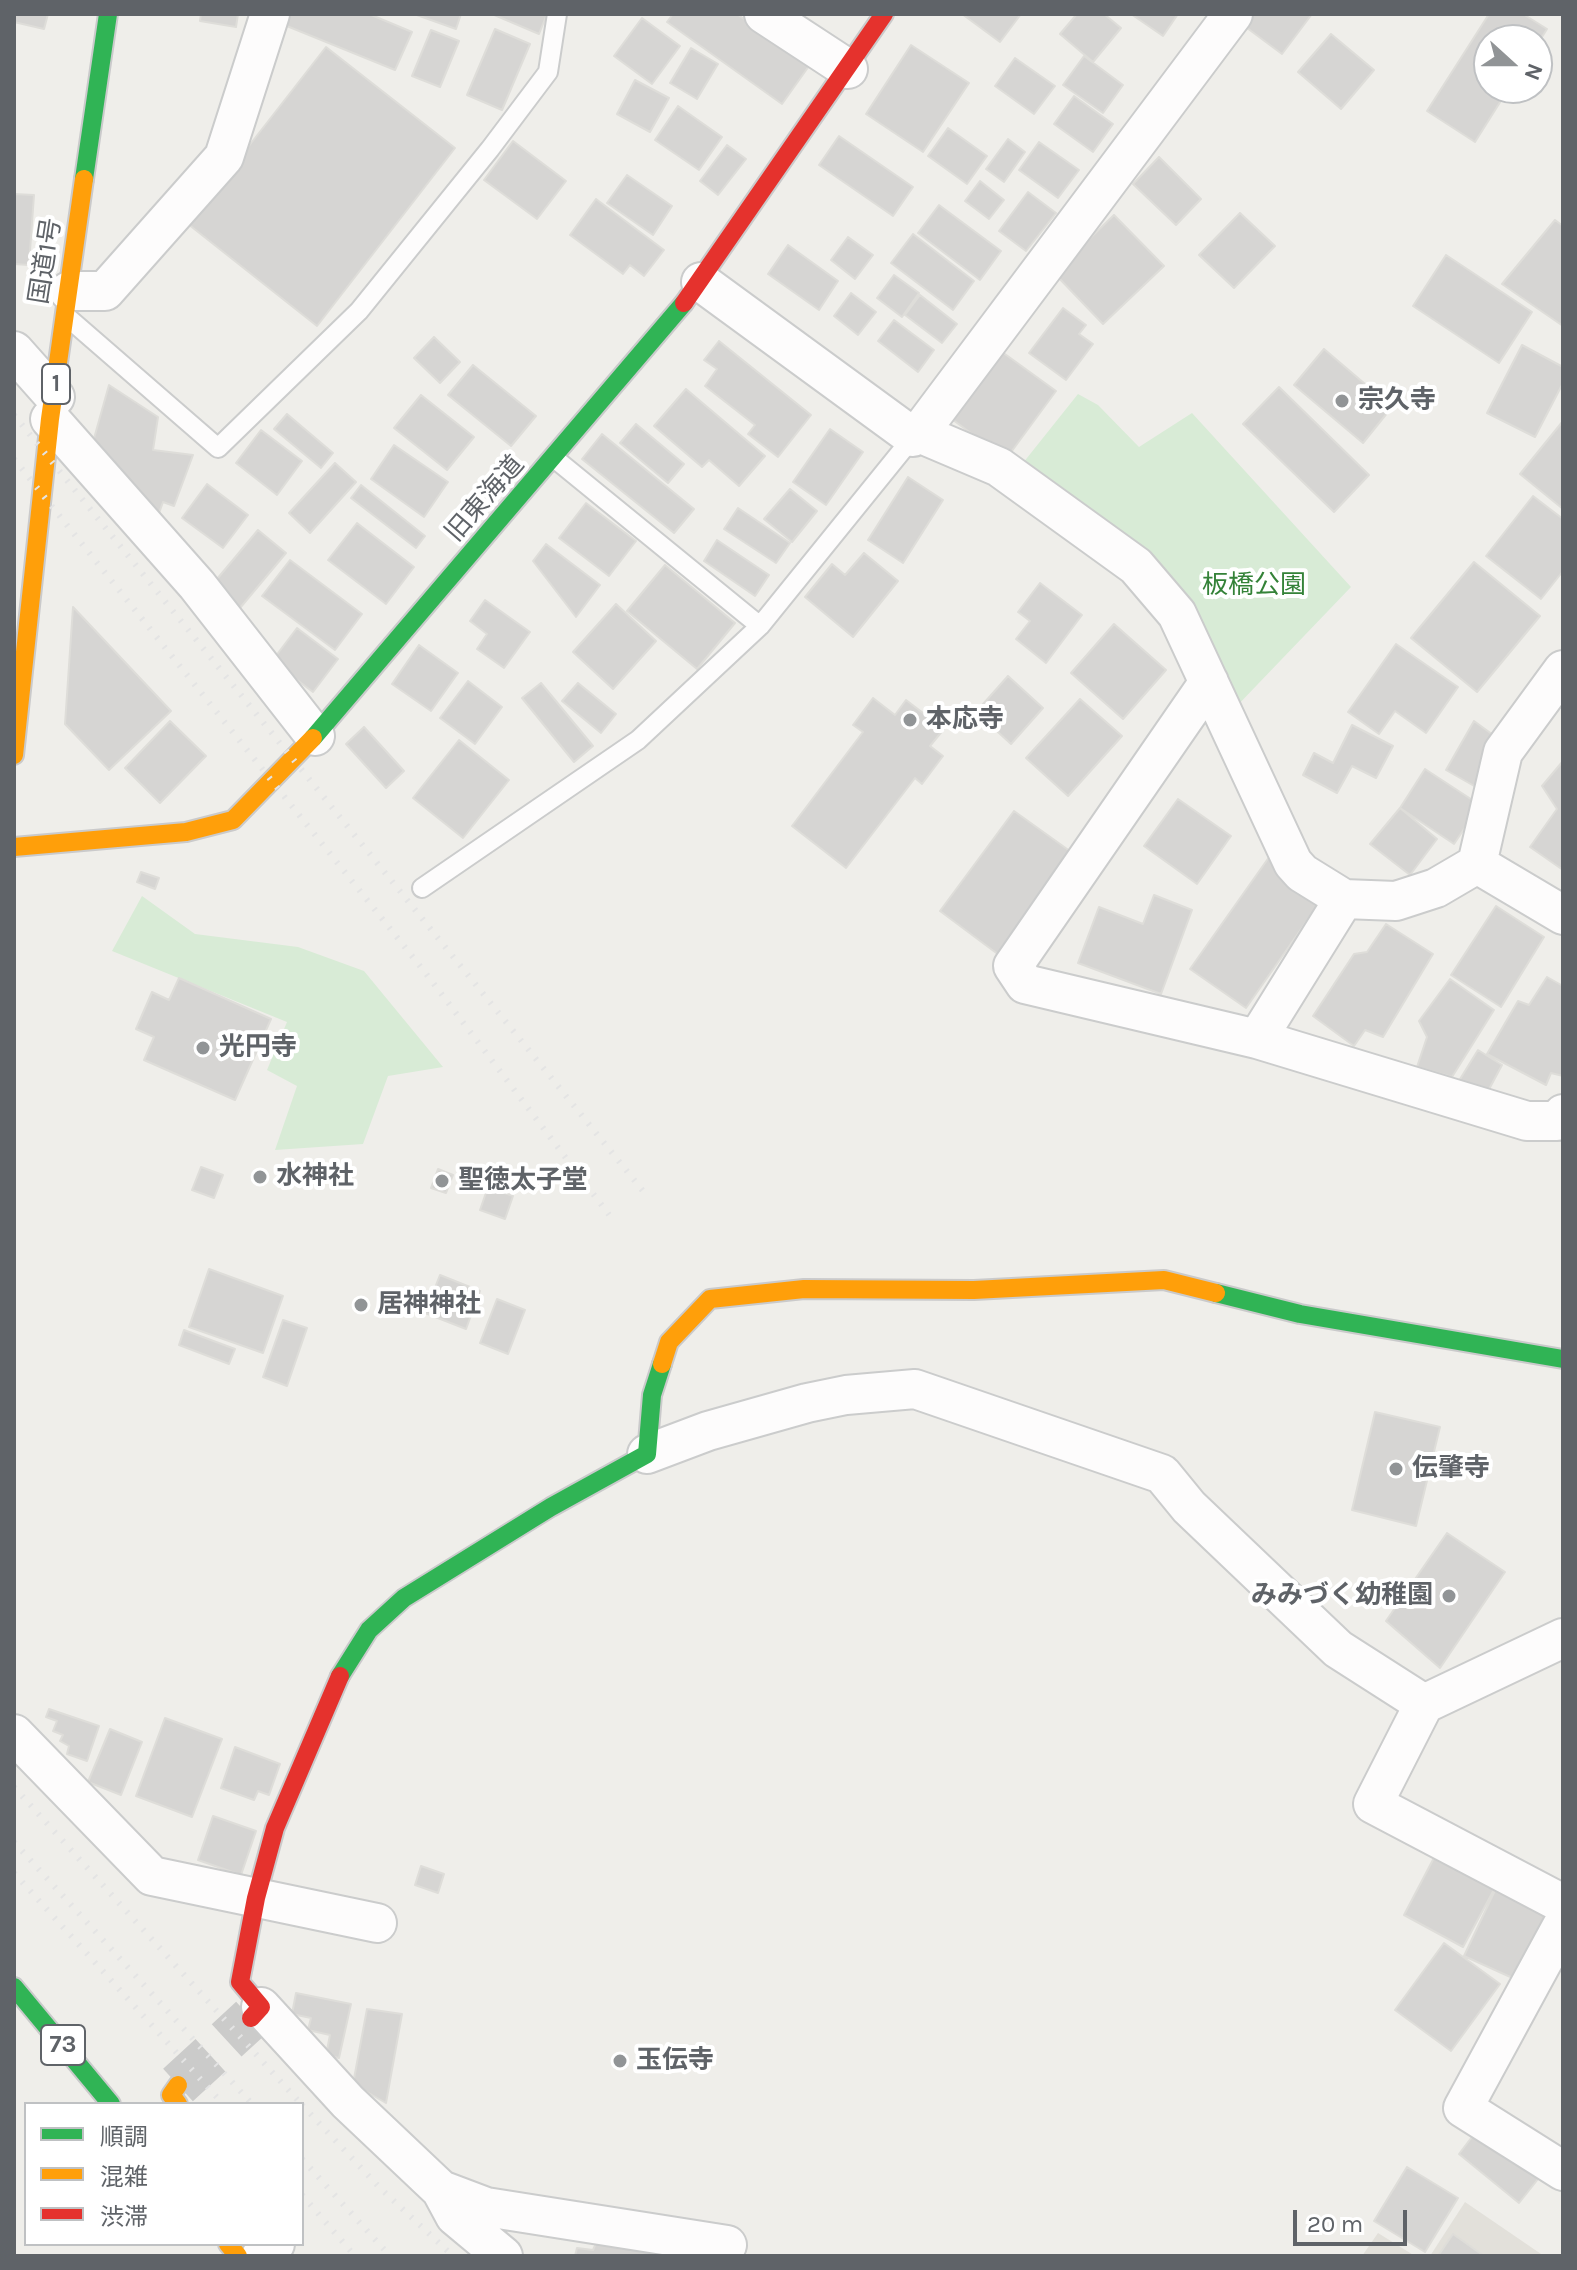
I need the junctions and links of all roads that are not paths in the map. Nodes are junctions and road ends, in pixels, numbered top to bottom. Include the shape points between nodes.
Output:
1 (108, 14) edge
2 (270, 14) edge
3 (557, 14) edge
4 (764, 14) edge
5 (884, 14) edge
6 (1233, 14) edge
7 (848, 69) junction
8 (701, 282) junction
9 (66, 303) junction
10 (14, 351) edge
11 (53, 408) junction
12 (916, 435) junction
13 (554, 458) junction
14 (760, 626) junction
15 (1563, 670) edge
16 (18, 674) edge
17 (1209, 682) junction
18 (315, 736) junction
19 (14, 755) edge
20 (14, 847) edge
21 (1477, 864) junction
22 (422, 888) dead end
23 (1344, 899) junction
24 (1563, 915) edge
25 (1257, 1039) junction
26 (1563, 1114) edge
27 (1563, 1359) edge
28 (647, 1454) junction
29 (1563, 1638) edge
30 (1424, 1704) junction
31 (14, 1734) edge
32 (256, 1898) junction
33 (1563, 1904) edge
34 (377, 1923) dead end
35 (1563, 1924) edge
36 (14, 1987) edge
37 (256, 2012) joint
38 (109, 2102) edge
39 (1563, 2171) edge
40 (441, 2190) junction
41 (727, 2245) dead end
42 (503, 2256) edge

1 - 9 main road, 国道1号 / 1
2 - 9 street via 224,157 105,291
3 - 9 lane via 548,72 490,149 359,311 218,448
4 - 7 street
5 - 7 main road, 旧東海道
6 - 12 street
7 - 8 main road, 旧東海道
8 - 12 street
8 - 13 main road, 旧東海道
9 - 11 main road, 国道1号 / 1
10 - 11 street
11 - 16 main road, 国道1号 / 1
11 - 18 street
12 - 14 lane
12 - 17 street via 999,467 1136,566 1177,614
13 - 14 lane
13 - 18 main road, 旧東海道
14 - 22 lane via 638,740
15 - 21 street via 1503,752
16 - 19 main road, 国道1号 / 1
17 - 23 street via 1293,863
17 - 25 street via 1013,966 1025,984
18 - 20 main road, 旧東海道 via 233,820 186,832
21 - 23 street via 1436,888 1396,901
21 - 24 street
23 - 25 street
25 - 26 street via 1527,1121 1557,1121
27 - 28 main road via 1300,1314 1164,1280 974,1290 789,1291 710,1299 669,1342 652,1395
28 - 30 street via 807,1403 915,1389 1162,1474 1189,1507 1338,1649
28 - 32 main road via 404,1598 369,1630 337,1681 293,1784
29 - 30 street
30 - 33 street via 1373,1804
31 - 32 street via 152,1876
32 - 34 street
32 - 37 main road via 240,1982
35 - 39 street via 1463,2108
36 - 38 main road, 73
37 - 40 street
40 - 41 street via 486,2207
40 - 42 street via 455,2216

